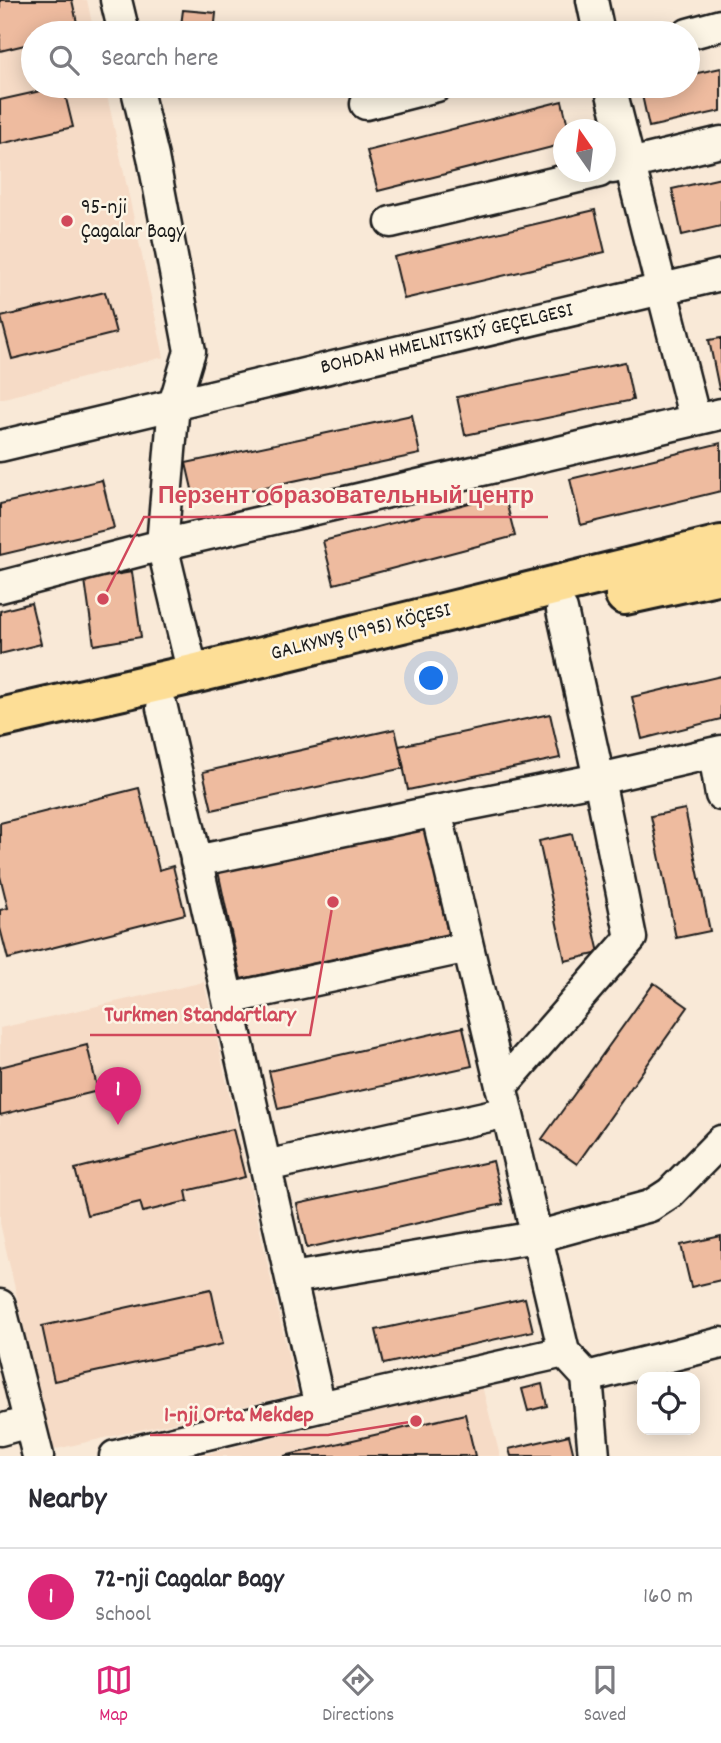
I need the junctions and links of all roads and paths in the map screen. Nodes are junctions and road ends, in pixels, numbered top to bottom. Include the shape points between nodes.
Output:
1 (116, 0) edge
2 (592, 0) edge
3 (121, 21) edge
4 (596, 21) edge
5 (721, 25) edge
6 (700, 31) edge
7 (139, 98) edge
8 (390, 98) edge
9 (611, 98) edge
10 (366, 104) dead end
11 (721, 142) edge
12 (618, 167) edge
13 (557, 182) edge
14 (391, 222) dead end
15 (721, 275) edge
16 (662, 289) junction
17 (174, 404) junction
18 (708, 417) edge
19 (0, 446) edge
20 (162, 545) junction
21 (721, 545) edge
22 (721, 573) edge
23 (0, 587) edge
24 (562, 610) junction
25 (193, 674) junction
26 (162, 708) junction
27 (0, 718) edge
28 (0, 746) edge
29 (717, 752) edge
30 (599, 779) junction
31 (721, 795) edge
32 (436, 811) junction
33 (196, 860) junction
34 (468, 947) junction
35 (228, 999) junction
36 (504, 1100) junction
37 (721, 1141) edge
38 (266, 1166) junction
39 (537, 1237) junction
40 (292, 1278) junction
41 (0, 1305) edge
42 (721, 1343) edge
43 (564, 1352) junction
44 (587, 1377) junction
45 (320, 1407) junction
46 (29, 1422) junction
47 (0, 1430) edge
48 (38, 1456) edge
49 (115, 1456) edge
50 (594, 1456) edge

1 - 3 street
2 - 4 street
5 - 6 street
7 - 17 street via 190,351
8 - 10 street
9 - 12 street
11 - 12 street
12 - 16 street
13 - 14 street
15 - 16 street, BOHDAN HMELNITSKIÝ GEÇELGESI
16 - 17 street, BOHDAN HMELNITSKIÝ GEÇELGESI
16 - 18 street
17 - 19 street, BOHDAN HMELNITSKIÝ GEÇELGESI
17 - 20 street
18 - 20 street
20 - 23 street
20 - 25 street
21 - 25 main road, GALKYNYŞ (1995) KÖÇESI
22 - 24 main road, GALKYNYŞ (1995) KÖÇESI
24 - 26 main road, GALKYNYŞ (1995) KÖÇESI
24 - 30 street
25 - 27 main road, GALKYNYŞ (1995) KÖÇESI
26 - 28 main road, GALKYNYŞ (1995) KÖÇESI
26 - 33 street
29 - 30 street
29 - 31 street
30 - 32 street
30 - 36 street via 631,938
32 - 33 street
32 - 34 street
33 - 35 street
34 - 35 street
34 - 36 street
35 - 38 street
36 - 38 street
36 - 39 street
37 - 39 street via 670,1193 650,1206
38 - 40 street
39 - 40 street
39 - 43 street
40 - 45 street
41 - 46 street
42 - 44 street
43 - 44 street
43 - 45 street
44 - 50 street
45 - 49 street
46 - 47 street
46 - 48 street

